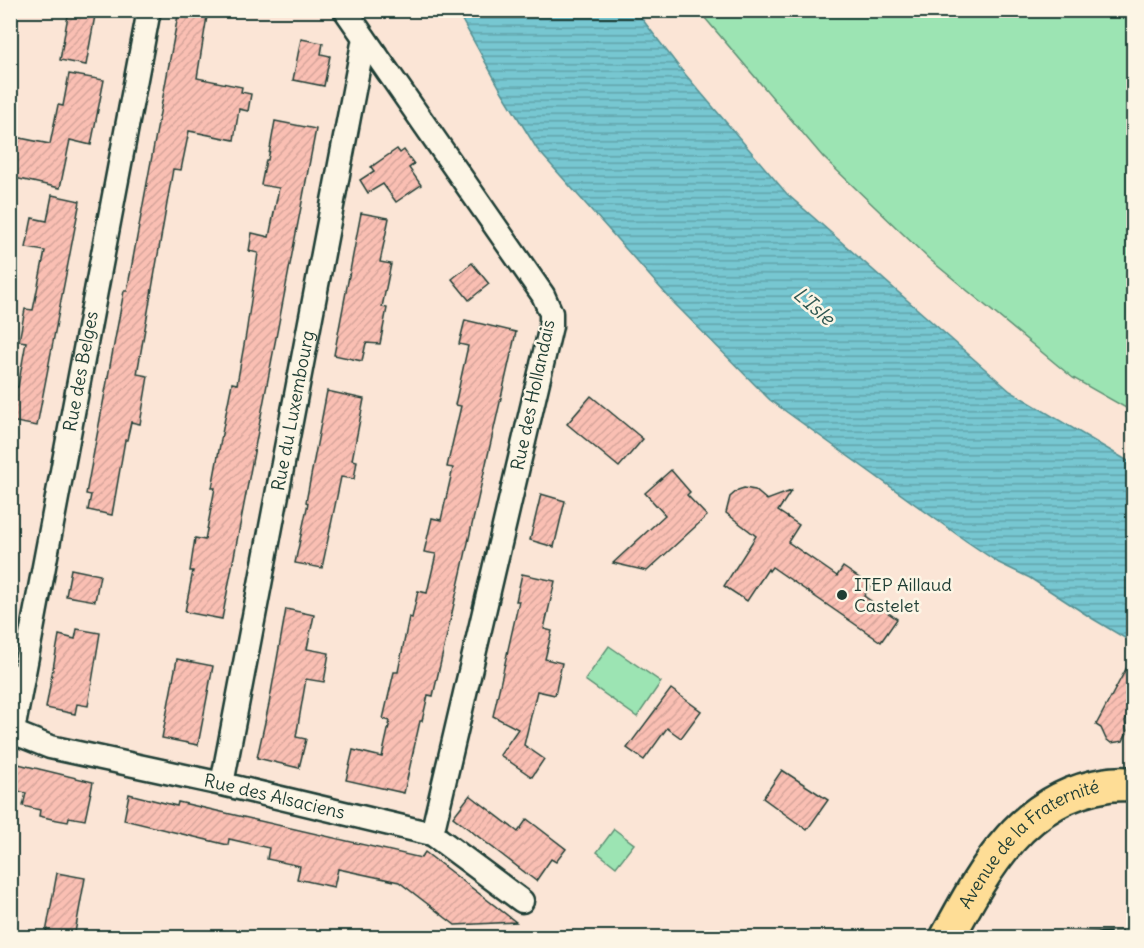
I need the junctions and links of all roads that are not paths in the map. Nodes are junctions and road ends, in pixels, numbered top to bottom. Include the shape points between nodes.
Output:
1 (149, 10) edge
2 (345, 10) edge
3 (364, 38) junction
4 (12, 731) edge
5 (222, 784) junction
6 (1134, 784) edge
7 (432, 834) junction
8 (522, 901) dead end
9 (946, 938) edge

1 - 4 street, Rue des Belges
2 - 3 street, Rue des Hollandais
3 - 5 street, Rue du Luxembourg
3 - 7 street, Rue des Hollandais via 551,313
4 - 5 street, Rue des Alsaciens via 50,747
5 - 7 street, Rue des Alsaciens
6 - 9 main road, Avenue de la Fraternité via 1107,784 1072,794 1040,810 1014,832 986,868
7 - 8 street, Rue des Alsaciens

